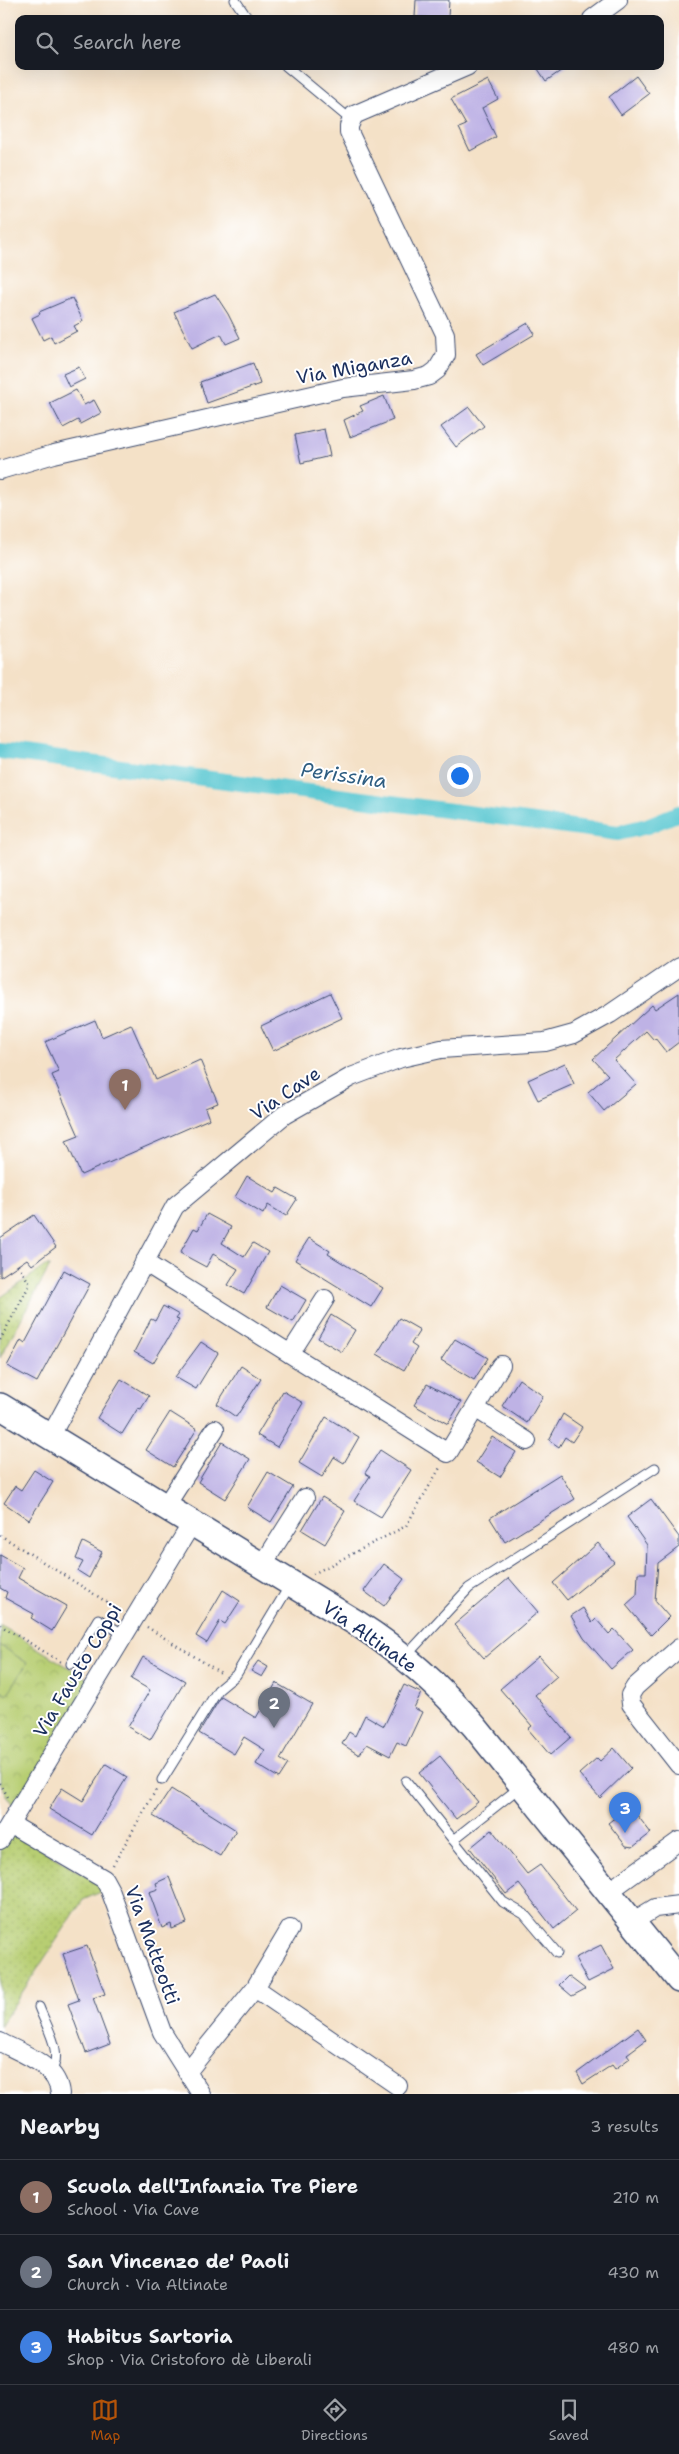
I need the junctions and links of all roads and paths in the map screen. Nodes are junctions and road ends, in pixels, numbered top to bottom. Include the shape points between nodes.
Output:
1 (235, 0) edge
2 (618, 0) edge
3 (245, 15) edge
4 (597, 15) edge
5 (291, 70) edge
6 (459, 70) edge
7 (351, 120) junction
8 (0, 470) edge
9 (679, 967) edge
10 (144, 1262) junction
11 (18, 1265) dead end
12 (325, 1300) dead end
13 (0, 1332) edge
14 (2, 1336) junction
15 (0, 1340) edge
16 (290, 1354) junction
17 (501, 1365) dead end
18 (0, 1407) edge
19 (475, 1408) junction
20 (215, 1429) dead end
21 (50, 1437) junction
22 (527, 1441) dead end
23 (448, 1453) junction
24 (655, 1468) dead end
25 (305, 1498) dead end
26 (165, 1507) junction
27 (192, 1524) junction
28 (0, 1534) edge
29 (262, 1566) junction
30 (299, 1581) junction
31 (126, 1614) dead end
32 (0, 1625) edge
33 (147, 1627) dead end
34 (123, 1634) junction
35 (679, 1648) edge
36 (405, 1658) junction
37 (67, 1664) joint
38 (231, 1679) junction
39 (679, 1764) edge
40 (162, 1780) joint
41 (406, 1781) dead end
42 (523, 1786) junction
43 (10, 1824) junction
44 (0, 1840) edge
45 (453, 1840) junction
46 (679, 1841) edge
47 (104, 1879) junction
48 (608, 1892) junction
49 (679, 1905) edge
50 (632, 1922) junction
51 (290, 1929) dead end
52 (557, 1953) dead end
53 (679, 1980) edge
54 (255, 1988) junction
55 (39, 2007) dead end
56 (0, 2042) edge
57 (50, 2072) junction
58 (187, 2072) junction
59 (398, 2086) dead end
60 (60, 2094) edge
61 (201, 2094) edge

1 - 3 lane
2 - 4 street
5 - 7 lane
6 - 7 street via 354,115
7 - 8 street, Via Miganza via 349,132 445,334 446,355 437,370 414,380 343,388 54,454
9 - 10 street, Via Cave via 604,1018 574,1034 526,1045 424,1052 372,1068 327,1089 284,1115 175,1206
10 - 16 street
10 - 21 street, Via Cave
11 - 14 path via 30,1284
12 - 16 street
13 - 14 path
14 - 15 path
16 - 23 street
17 - 19 street
18 - 21 street, Via Altinate
19 - 22 street
19 - 23 street
20 - 26 street
21 - 26 street, Via Altinate
23 - 30 path via 406,1526
24 - 36 lane via 468,1588
25 - 29 street
26 - 27 street, Via Altinate
27 - 29 street, Via Altinate
27 - 34 street, Via Fausto Coppi
28 - 31 path
29 - 30 street, Via Altinate
30 - 36 street, Via Altinate
30 - 38 lane
32 - 37 path
33 - 38 path
34 - 37 lane via 98,1619
34 - 43 street, Via Fausto Coppi
35 - 39 street via 634,1687 630,1695 631,1704
36 - 42 street, Via Altinate via 453,1702
38 - 40 lane via 218,1690
40 - 47 path
41 - 45 lane
42 - 45 lane
42 - 48 street, Via Altinate
43 - 44 street, Via Fausto Coppi
43 - 47 street, Via Matteotti
45 - 52 lane via 502,1902 524,1914
46 - 48 street
47 - 58 street, Via Matteotti via 162,2032
48 - 50 street, Via Altinate
49 - 50 street via 655,1908
50 - 53 street, Via Altinate
51 - 54 street
54 - 58 street
54 - 59 street
55 - 57 lane via 56,2054 56,2064
56 - 57 street
57 - 60 street via 59,2084
58 - 61 street, Via Matteotti

